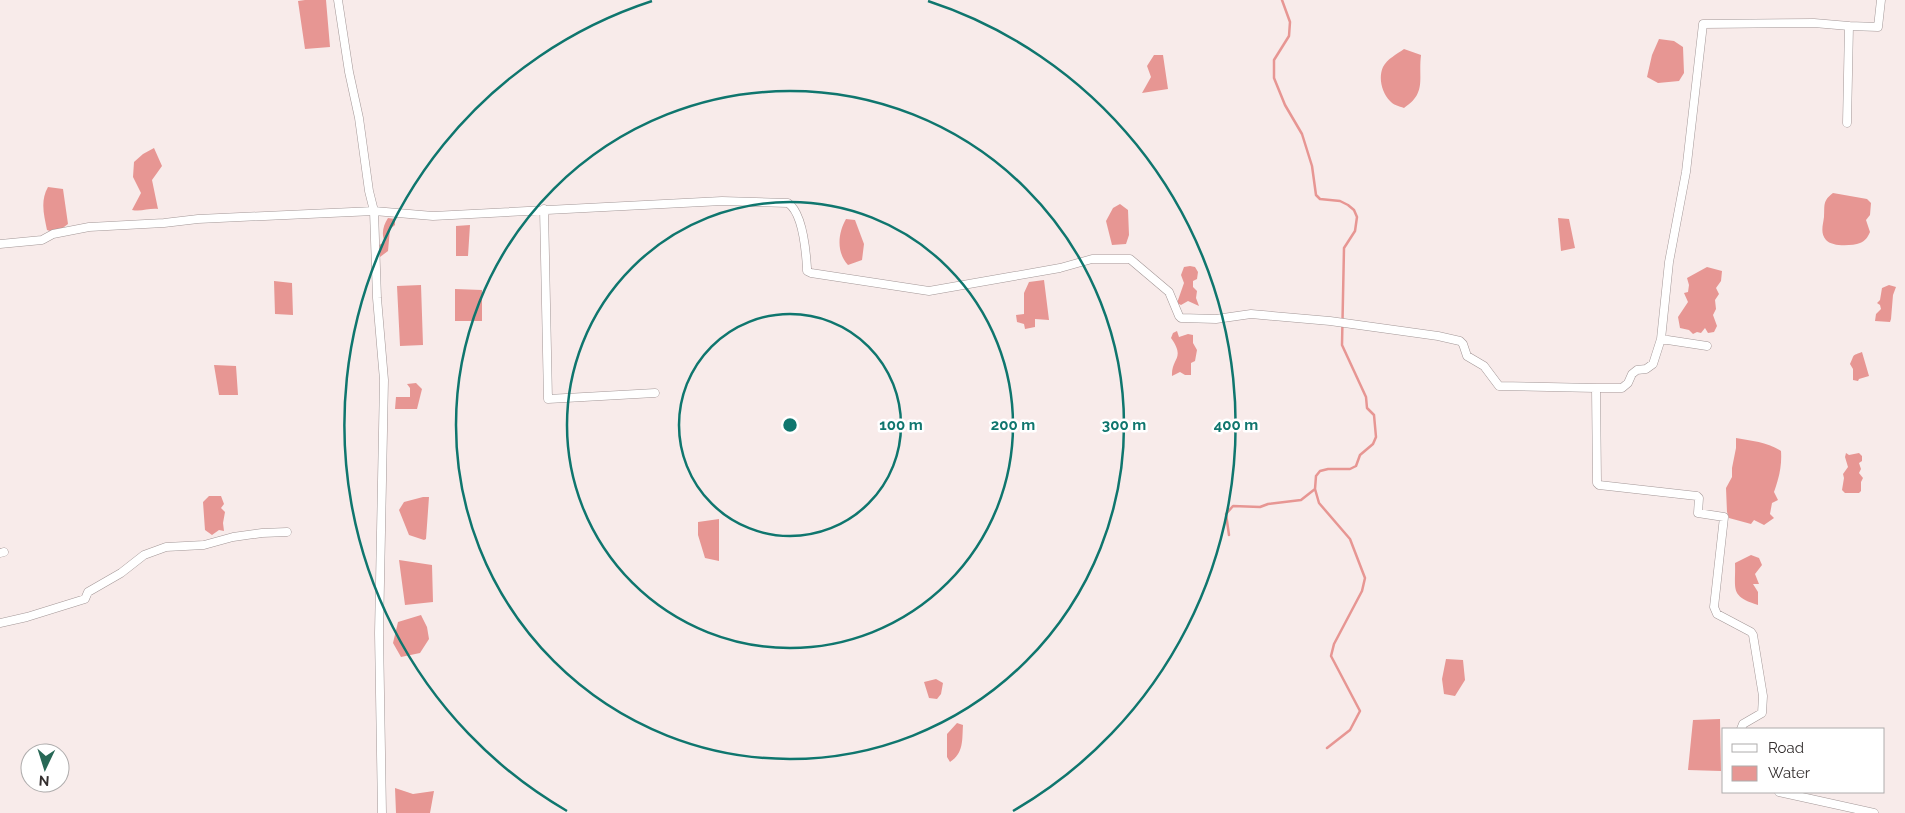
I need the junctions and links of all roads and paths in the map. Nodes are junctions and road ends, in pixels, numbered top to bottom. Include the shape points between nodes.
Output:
1 (338, 0) edge
2 (1881, 0) edge
3 (1849, 26) junction
4 (1847, 123) dead end
5 (544, 209) junction
6 (374, 211) junction
7 (0, 244) edge
8 (1661, 339) junction
9 (1707, 346) dead end
10 (1596, 388) junction
11 (655, 393) dead end
12 (287, 532) dead end
13 (0, 623) edge
14 (1741, 728) edge
15 (1784, 793) edge
16 (382, 813) edge
17 (1874, 813) edge

1 - 6 street
2 - 3 street via 1878,27
3 - 4 street
3 - 8 street via 1703,24 1686,172 1668,262
5 - 6 street via 433,216
5 - 10 street via 722,201 788,204 794,208 805,239 807,271 928,291 1060,268 1092,259 1130,259 1170,292 1181,318 1216,319 1251,314 1438,336 1460,341 1467,356 1484,366 1499,386
5 - 11 street via 548,399
6 - 7 street via 104,226 53,234 42,240
6 - 16 street via 384,380 378,633
8 - 9 street
8 - 10 street via 1653,364 1637,370 1622,388
10 - 14 street via 1599,485 1697,496 1698,513 1724,517 1714,607 1718,614 1751,632 1763,702 1762,713
12 - 13 street via 233,537 204,545 166,547 144,555 88,592 85,599
15 - 17 street

